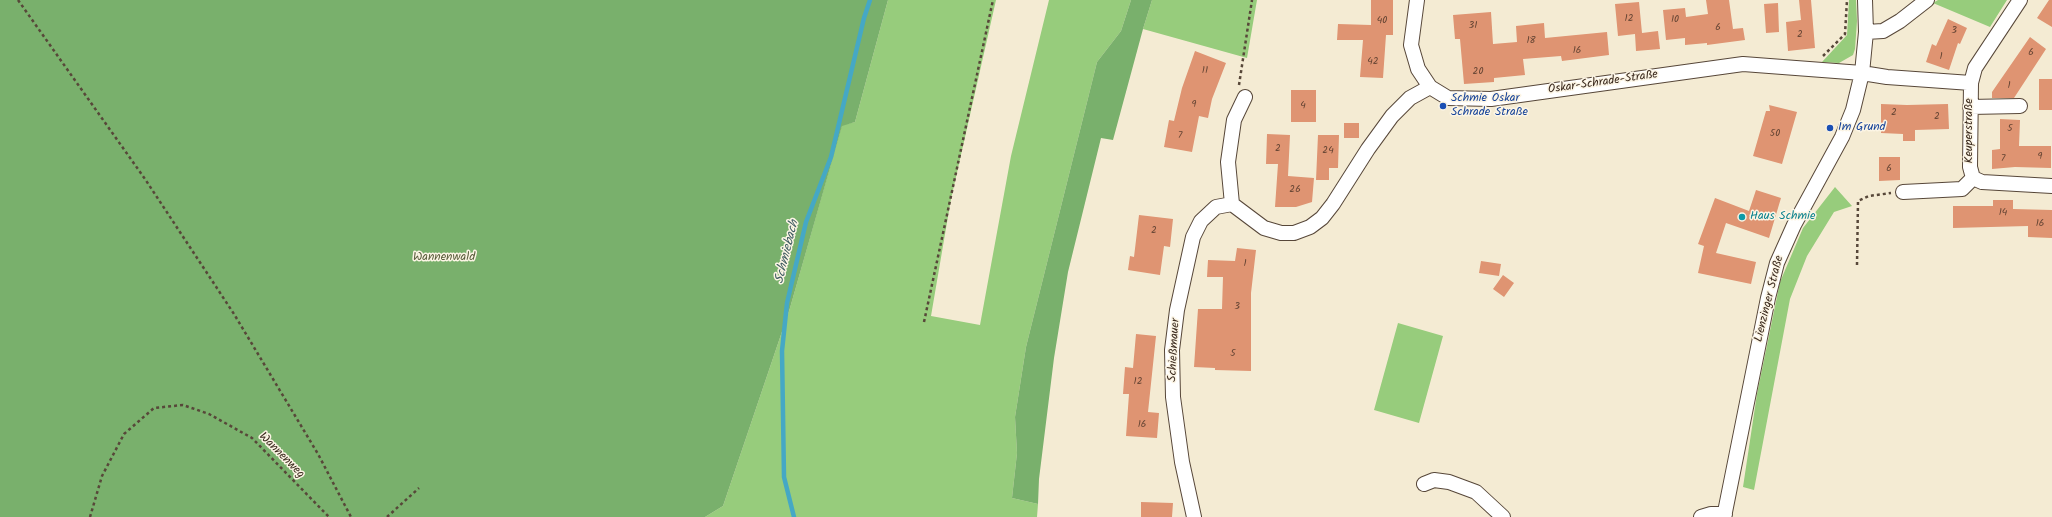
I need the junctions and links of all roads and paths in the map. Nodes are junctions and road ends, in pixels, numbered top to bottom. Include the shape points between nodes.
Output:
1 (18, 0) edge
2 (993, 0) edge
3 (1252, 0) edge
4 (1417, 0) edge
5 (1847, 0) edge
6 (1865, 0) edge
7 (1927, 0) edge
8 (2020, 0) edge
9 (1866, 32) junction
10 (1816, 69) junction
11 (1862, 73) junction
12 (1971, 83) junction
13 (1430, 87) junction
14 (1245, 97) joint
15 (2020, 106) dead end
16 (1970, 107) junction
17 (1973, 178) junction
18 (2052, 186) edge
19 (1903, 192) joint
20 (1232, 204) junction
21 (1857, 265) dead end
22 (924, 322) dead end
23 (1424, 484) dead end
24 (419, 488) dead end
25 (1724, 515) edge
26 (90, 517) edge
27 (329, 517) edge
28 (351, 517) edge
29 (387, 517) edge
30 (1194, 517) edge
31 (1503, 517) edge
32 (1701, 517) edge

1 - 28 path via 145,179 234,314 318,454
2 - 22 path
3 - 14 path via 1238,91
4 - 13 street via 1411,45 1418,69
5 - 10 path via 1845,34 1816,63
6 - 9 street, Lienzinger Straße
7 - 9 street via 1883,31
8 - 12 street via 1974,68
9 - 11 street, Lienzinger Straße
10 - 11 street, Oskar-Schrade-Straße
10 - 13 street, Oskar-Schrade-Straße via 1743,64 1491,99 1448,98
11 - 12 street
11 - 25 street, Lienzinger Straße via 1853,110 1842,137 1794,225 1777,263
12 - 16 street, Keuperstraße
13 - 20 street via 1410,98 1392,116 1333,204 1310,228 1294,233 1281,233 1264,228
14 - 20 street via 1234,120 1228,162
15 - 16 street
16 - 17 street, Keuperstraße via 1970,167
17 - 18 street, Keuperstraße via 1982,182
17 - 19 street, Keuperstraße via 1962,189
19 - 21 path via 1869,196 1858,201
20 - 30 street, Schießmauer via 1216,208 1209,213 1201,221 1193,237 1172,350 1173,397 1182,462
23 - 31 street via 1434,480 1449,482 1476,492
24 - 29 path
25 - 32 street via 1711,514
26 - 27 path, Wannenweg via 102,476 124,434 154,408 183,405 210,414 252,438

